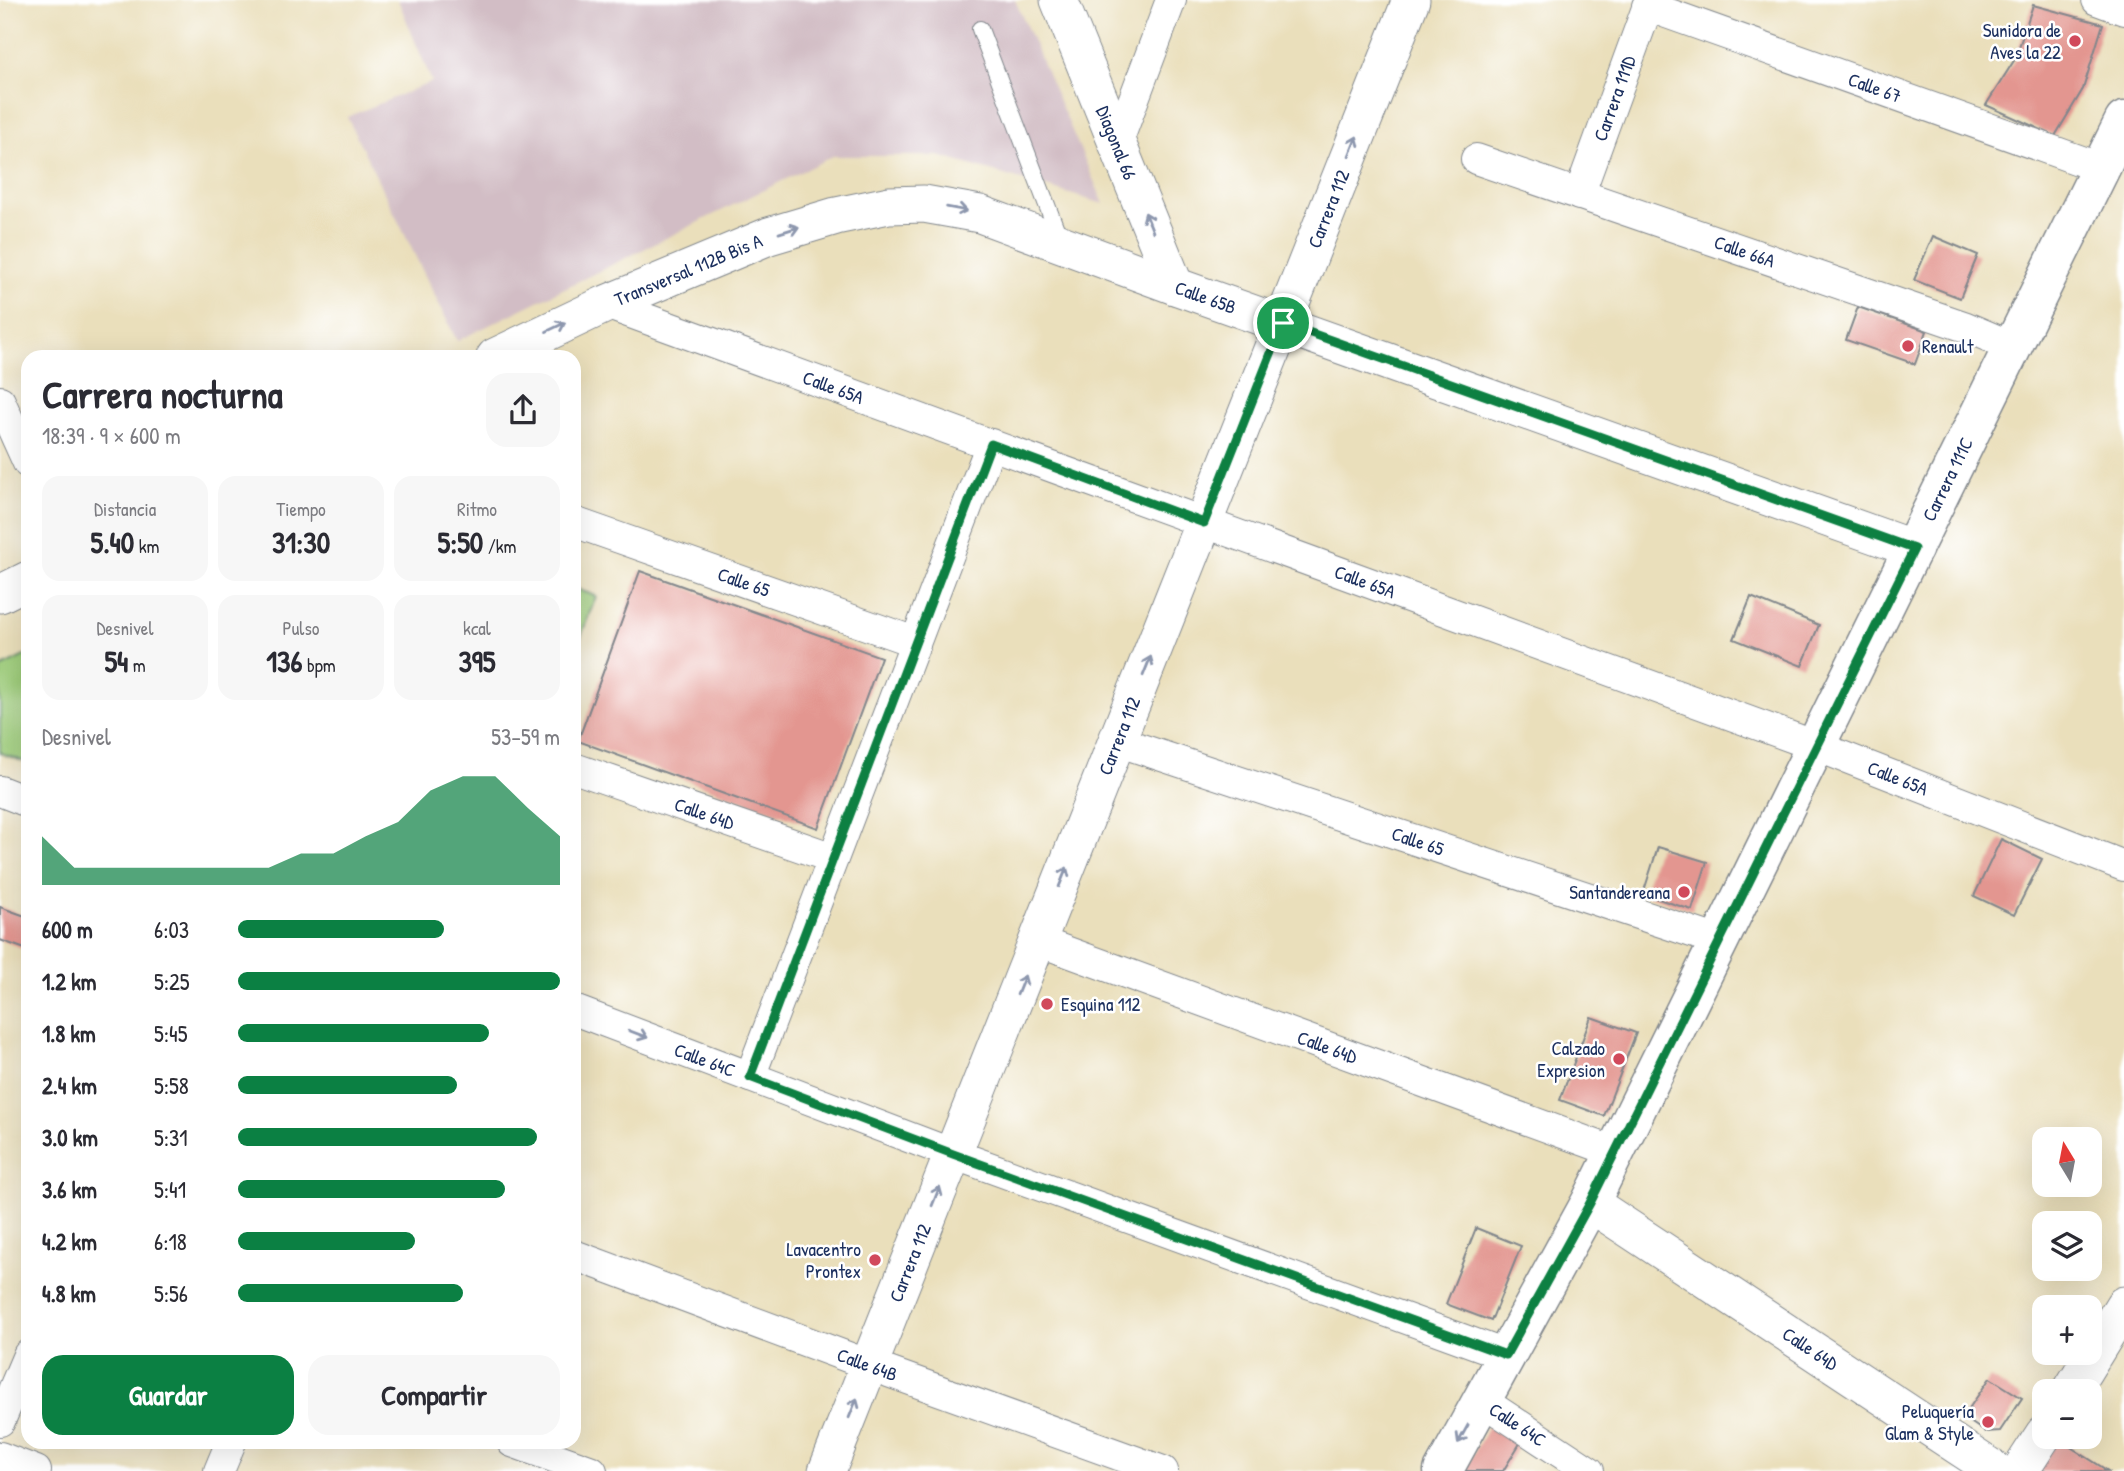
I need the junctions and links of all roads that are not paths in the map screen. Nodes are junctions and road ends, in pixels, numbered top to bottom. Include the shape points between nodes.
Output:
1 (1059, 0) edge
2 (1171, 0) edge
3 (1411, 0) edge
4 (2097, 0) edge
5 (1648, 3) edge
6 (2124, 10) edge
7 (979, 29) dead end
8 (2124, 121) edge
9 (1117, 145) junction
10 (1476, 159) dead end
11 (2101, 168) junction
12 (1579, 195) junction
13 (889, 205) joint
14 (1063, 245) junction
15 (1175, 286) junction
16 (606, 304) junction
17 (1283, 323) junction
18 (2013, 347) junction
19 (510, 350) edge
20 (0, 401) edge
21 (991, 444) junction
22 (21, 448) edge
23 (1204, 523) junction
24 (581, 524) edge
25 (1914, 549) junction
26 (21, 584) edge
27 (0, 594) edge
28 (915, 642) junction
29 (1117, 741) junction
30 (1816, 746) junction
31 (581, 770) edge
32 (0, 791) edge
33 (21, 799) edge
34 (833, 859) junction
35 (2124, 866) edge
36 (1038, 941) junction
37 (1719, 941) junction
38 (581, 1013) edge
39 (750, 1077) junction
40 (1615, 1152) junction
41 (953, 1154) junction
42 (1590, 1203) junction
43 (581, 1258) edge
44 (2123, 1311) edge
45 (1506, 1355) junction
46 (869, 1365) junction
47 (21, 1372) edge
48 (2079, 1379) edge
49 (1481, 1400) junction
50 (0, 1421) edge
51 (228, 1449) edge
52 (531, 1449) edge
53 (2034, 1449) edge
54 (0, 1457) edge
55 (36, 1471) edge
56 (219, 1471) edge
57 (592, 1471) edge
58 (827, 1471) edge
59 (1163, 1471) edge
60 (1443, 1471) edge
61 (1589, 1471) edge
62 (1996, 1471) edge
63 (2020, 1471) edge

1 - 9 street, Diagonal 66
2 - 9 street
17 -> 3 street, Carrera 112
4 - 6 street
5 - 11 street, Calle 67
5 - 12 street, Carrera 111D
7 - 14 lane
8 - 11 main road, Carrera 111C
15 -> 9 street, Diagonal 66
10 - 12 street, Calle 66A
11 - 18 main road, Carrera 111C
12 - 18 street, Calle 66A
13 -> 14 street, Calle 65B via 924,204 980,214
16 -> 13 street, Transversal 112B Bis A via 769,236
14 - 15 street, Calle 65B
15 - 17 street, Calle 65B
19 -> 16 street, Transversal 112B Bis A
16 - 21 street, Calle 65A
17 - 23 street, Carrera 112
17 - 25 street, Calle 65B
18 - 25 main road, Carrera 111C
20 - 22 street
21 - 23 street, Calle 65A
21 - 28 street
29 -> 23 street, Carrera 112
23 - 30 street, Calle 65A
24 - 28 street, Calle 65
25 - 30 main road, Carrera 111C
26 - 27 street
28 - 34 street
36 -> 29 street, Carrera 112
29 - 37 street, Calle 65
30 - 35 street, Calle 65A
30 - 37 main road, Carrera 111C
31 - 34 street, Calle 64D
32 - 33 street
34 - 39 street
36 - 40 street, Calle 64D
41 -> 36 street, Carrera 112
37 - 40 main road, Carrera 111C
38 -> 39 street, Calle 64C
39 - 41 street, Calle 64C
40 - 42 main road, Carrera 111C
41 - 45 street, Calle 64C
46 -> 41 street, Carrera 112
42 - 45 main road, Carrera 111C
42 - 62 street, Calle 64D
43 - 46 street, Calle 64B
44 - 48 street
45 - 49 main road, Carrera 111C
58 -> 46 street, Carrera 112
46 - 59 street, Calle 64B
47 - 50 street
49 -> 60 main road, Carrera 111C
49 - 61 street, Calle 64C
51 - 56 street
52 - 57 street
53 - 63 street
54 - 55 street

